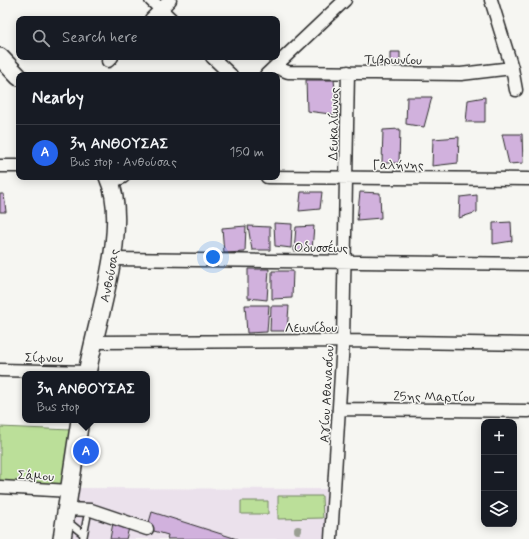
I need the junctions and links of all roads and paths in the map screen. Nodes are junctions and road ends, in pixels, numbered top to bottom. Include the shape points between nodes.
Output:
1 (151, 0) edge
2 (170, 0) edge
3 (345, 0) edge
4 (491, 0) edge
5 (160, 10) junction
6 (154, 16) edge
7 (167, 16) edge
8 (0, 57) edge
9 (215, 60) edge
10 (276, 66) junction
11 (512, 68) junction
12 (228, 72) edge
13 (269, 72) edge
14 (348, 72) junction
15 (16, 74) edge
16 (516, 90) dead end
17 (0, 166) edge
18 (16, 166) edge
19 (280, 177) edge
20 (346, 178) junction
21 (529, 179) edge
22 (114, 180) edge
23 (112, 259) junction
24 (345, 262) junction
25 (529, 264) edge
26 (343, 341) junction
27 (94, 342) junction
28 (529, 344) edge
29 (0, 370) edge
30 (29, 371) edge
31 (88, 371) edge
32 (339, 408) junction
33 (529, 411) edge
34 (80, 423) edge
35 (0, 487) edge
36 (70, 491) junction
37 (66, 514) junction
38 (88, 518) dead end
39 (147, 529) dead end
40 (83, 537) edge
41 (62, 539) edge
42 (331, 539) edge

1 - 5 street
2 - 5 street
3 - 10 street
4 - 11 street
5 - 6 street
5 - 7 street
8 - 15 street
9 - 12 street
10 - 13 street
10 - 14 street, Τιβρωνίου via 288,72
11 - 14 street, Τιβρωνίου via 460,74
11 - 16 street
14 - 20 street, Δευκαλίωνος
17 - 18 street
19 - 20 street, Γαλήνης
20 - 21 street, Γαλήνης
20 - 24 street, Αγίου Αθανασίου
22 - 23 street, Ανθούσας via 117,216
23 - 24 street, Οδυσσέως
23 - 27 street, Ανθούσας
24 - 25 street, Οδυσσέως
24 - 26 street, Αγίου Αθανασίου
26 - 27 street, Λεωνίδου
26 - 28 street, Λεωνίδου
26 - 32 street, Αγίου Αθανασίου
27 - 31 street, Ανθούσας
29 - 30 street, Σίφνου
32 - 33 street, 25ης Μαρτίου
32 - 42 street, Αγίου Αθανασίου
34 - 36 street
35 - 36 street, Σάμου
36 - 37 street
37 - 39 street via 91,510
37 - 40 lane
37 - 41 street
38 - 40 lane

